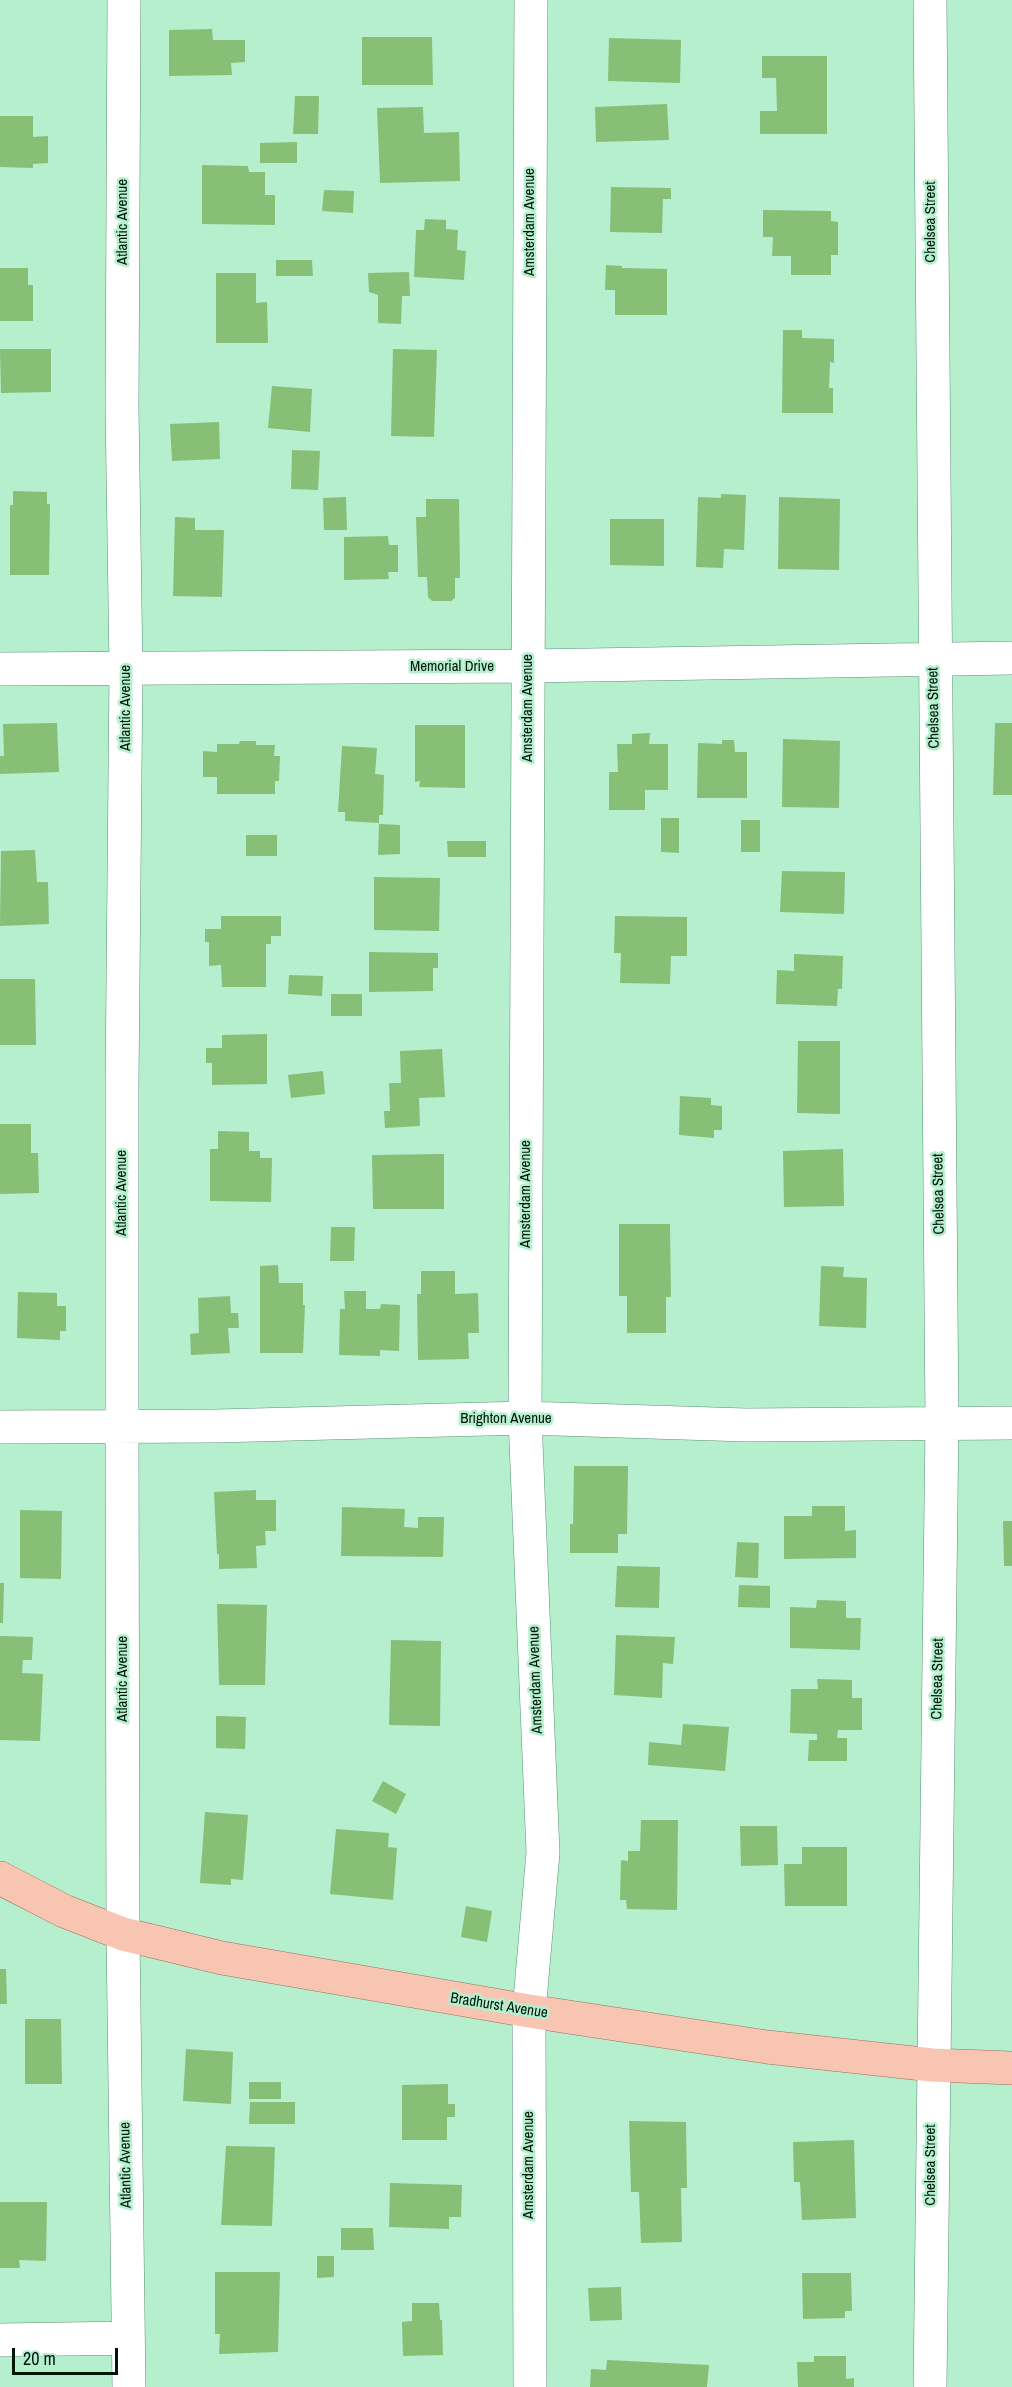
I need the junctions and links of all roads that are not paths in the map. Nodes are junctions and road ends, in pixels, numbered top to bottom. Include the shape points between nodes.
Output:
1 (124, 0) edge
2 (531, 0) edge
3 (930, 0) edge
4 (1012, 658) edge
5 (934, 659) junction
6 (528, 666) junction
7 (0, 669) edge
8 (126, 669) junction
9 (525, 1418) junction
10 (942, 1422) junction
11 (1012, 1423) edge
12 (0, 1427) edge
13 (122, 1427) junction
14 (0, 1878) edge
15 (123, 1934) junction
16 (529, 2011) junction
17 (932, 2065) junction
18 (1012, 2068) edge
19 (128, 2338) junction
20 (0, 2340) edge
21 (129, 2387) edge
22 (530, 2387) edge
23 (930, 2387) edge

1 - 8 street, Atlantic Avenue via 122,408
2 - 6 street, Amsterdam Avenue
3 - 5 street, Chelsea Street
4 - 5 street, Memorial Drive
5 - 6 street, Memorial Drive
5 - 10 street, Chelsea Street
6 - 8 street, Memorial Drive
6 - 9 street, Amsterdam Avenue
7 - 8 street, Memorial Drive
8 - 13 street, Atlantic Avenue
9 - 10 street, Brighton Avenue via 746,1425
9 - 13 street, Brighton Avenue
9 - 16 street, Amsterdam Avenue via 543,1852
10 - 11 street, Brighton Avenue
10 - 17 street, Chelsea Street
12 - 13 street, Brighton Avenue
13 - 15 street, Atlantic Avenue
14 - 15 main road, Bradhurst Avenue via 64,1911
15 - 16 main road, Bradhurst Avenue via 222,1958
15 - 19 street, Atlantic Avenue
16 - 17 main road, Bradhurst Avenue via 767,2047
16 - 22 street, Amsterdam Avenue
17 - 18 main road, Bradhurst Avenue
17 - 23 street, Chelsea Street
19 - 20 street
19 - 21 street, Atlantic Avenue

